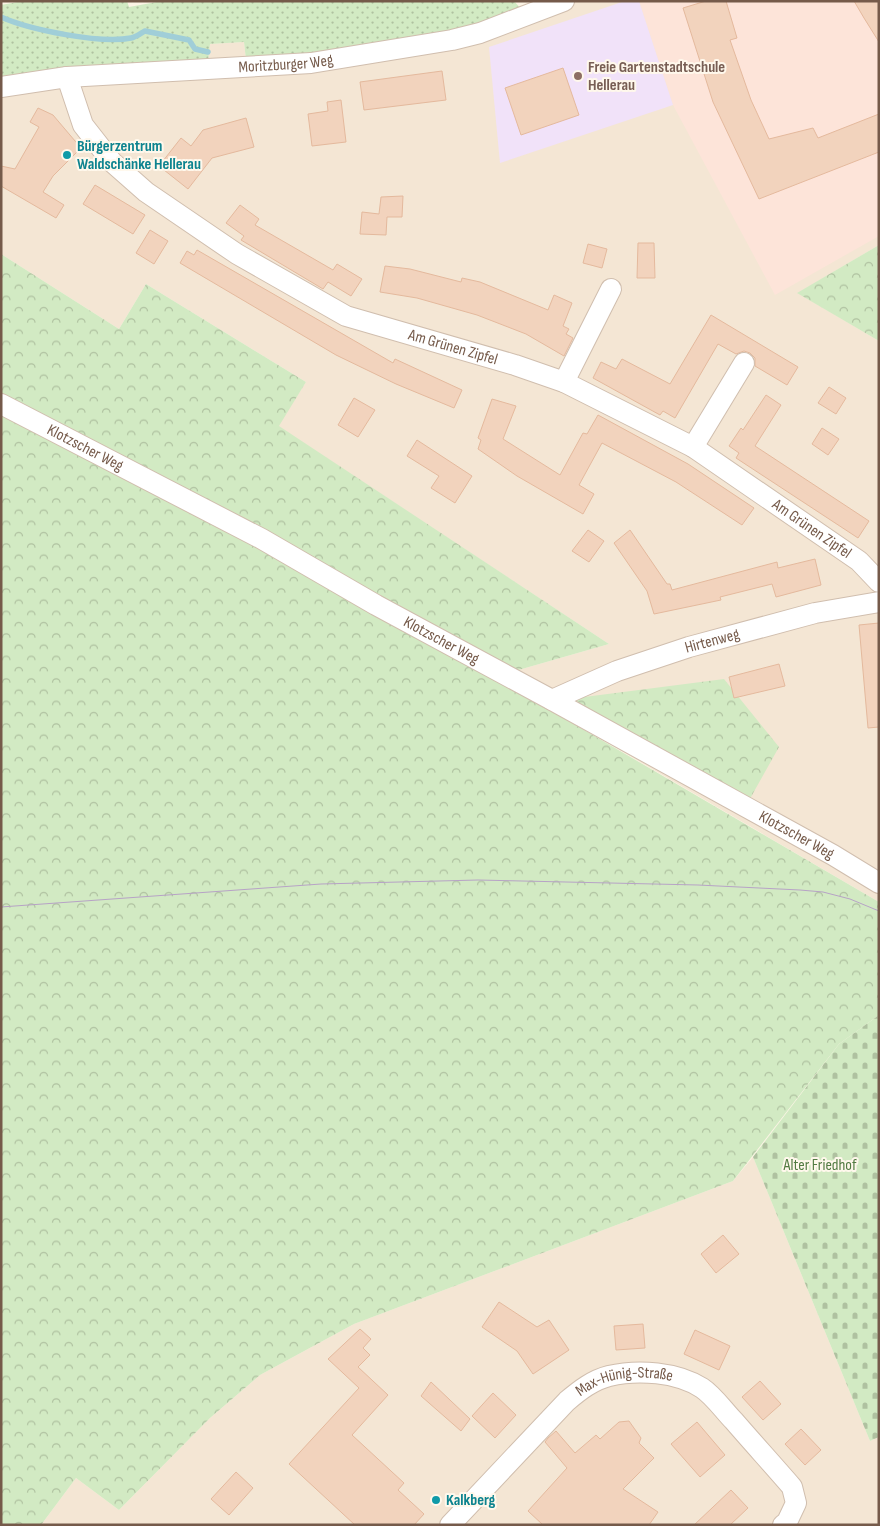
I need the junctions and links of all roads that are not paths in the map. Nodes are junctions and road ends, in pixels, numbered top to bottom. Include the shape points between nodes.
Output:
1 (564, 1) edge
2 (67, 77) junction
3 (1, 87) edge
4 (611, 289) dead end
5 (744, 363) dead end
6 (564, 382) junction
7 (1, 404) edge
8 (693, 448) junction
9 (879, 582) edge
10 (879, 602) edge
11 (552, 700) junction
12 (879, 883) edge
13 (450, 1525) edge
14 (783, 1525) edge

1 - 2 street, Moritzburger Weg via 480,33 452,40 321,61
2 - 3 street, Moritzburger Weg
2 - 6 street, Am Grünen Zipfel via 83,125 112,162 146,192 237,254 346,316
4 - 6 street
5 - 8 street
6 - 8 street, Am Grünen Zipfel
7 - 11 street, Klotzscher Weg via 262,539
8 - 9 street, Am Grünen Zipfel via 859,562
10 - 11 street, Hirtenweg via 815,613 689,647 616,671
11 - 12 street, Klotzscher Weg
13 - 14 street, Max-Hünig-Straße via 567,1401 586,1386 609,1376 636,1373 682,1379 702,1389 792,1486 796,1503 788,1522

